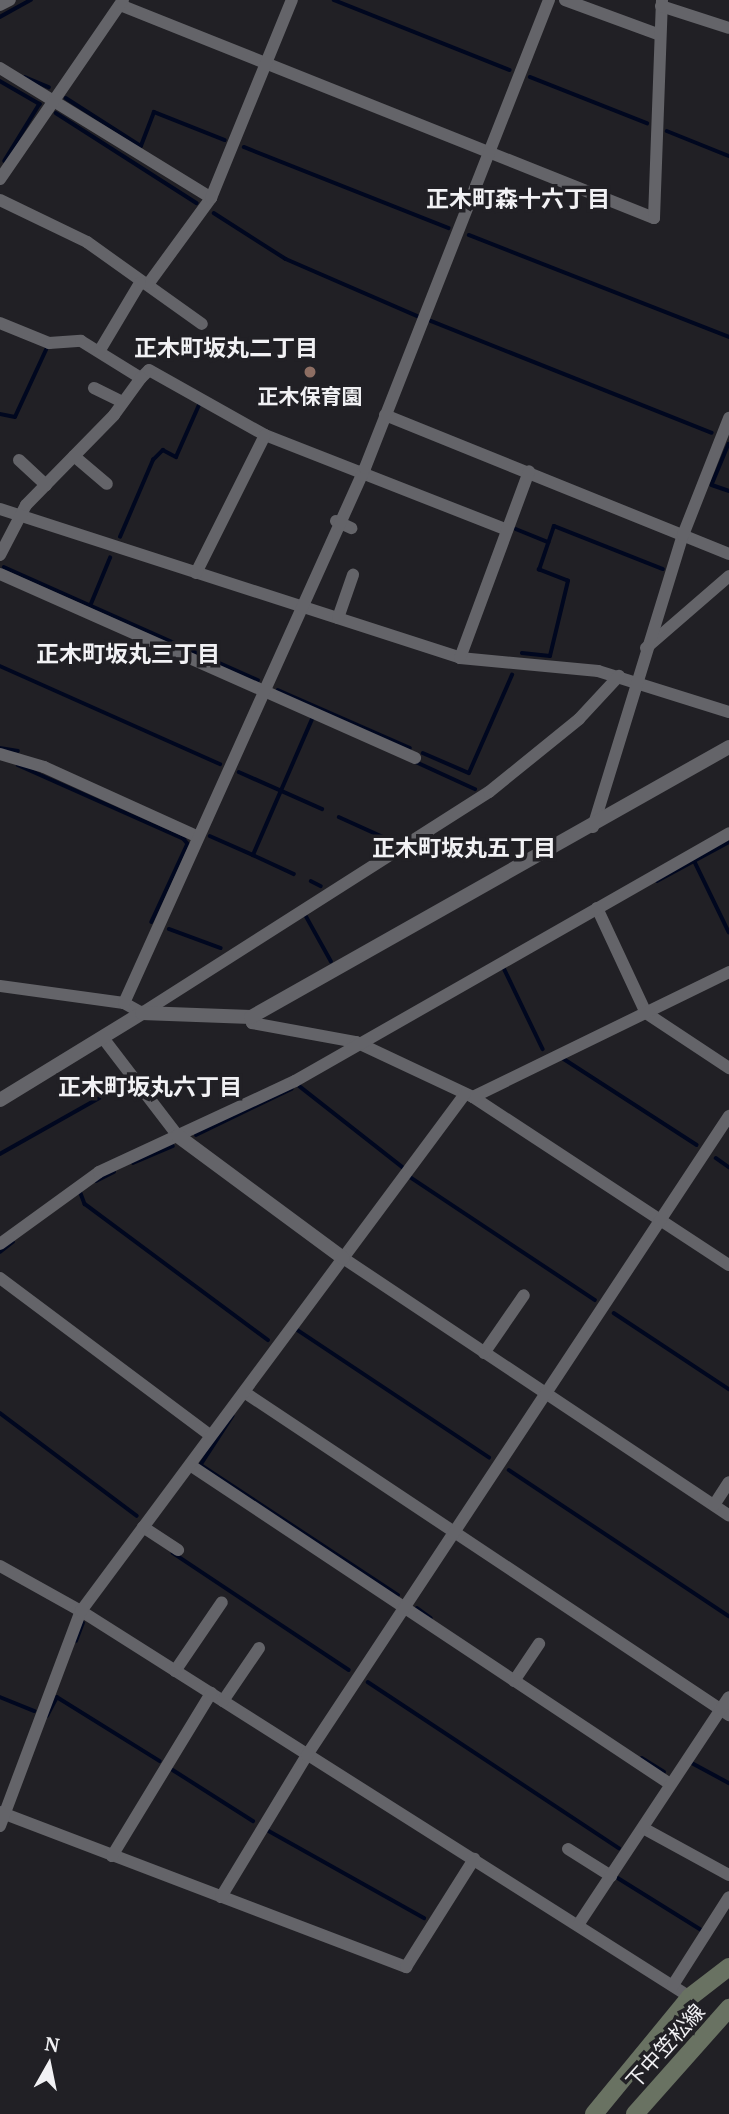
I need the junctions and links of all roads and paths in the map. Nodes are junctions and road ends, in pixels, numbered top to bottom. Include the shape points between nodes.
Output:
1 (10, 0) edge
2 (292, 0) edge
3 (549, 0) edge
4 (565, 0) edge
5 (122, 3) edge
6 (662, 3) edge
7 (0, 5) edge
8 (729, 28) edge
9 (660, 35) junction
10 (267, 65) junction
11 (0, 68) edge
12 (53, 97) junction
13 (490, 152) junction
14 (0, 179) edge
15 (211, 198) junction
16 (0, 200) edge
17 (144, 283) junction
18 (0, 323) edge
19 (202, 324) dead end
20 (100, 350) junction
21 (141, 378) junction
22 (94, 388) dead end
23 (123, 402) junction
24 (385, 415) junction
25 (729, 418) edge
26 (265, 435) junction
27 (74, 456) junction
28 (19, 460) dead end
29 (529, 471) junction
30 (360, 476) junction
31 (107, 484) dead end
32 (46, 485) junction
33 (0, 509) edge
34 (19, 517) junction
35 (336, 522) junction
36 (351, 528) dead end
37 (507, 530) junction
38 (683, 535) junction
39 (729, 554) edge
40 (0, 555) edge
41 (196, 573) junction
42 (0, 574) edge
43 (354, 575) dead end
44 (729, 576) edge
45 (301, 606) junction
46 (338, 618) junction
47 (646, 648) junction
48 (460, 658) junction
49 (619, 676) junction
50 (636, 681) junction
51 (265, 691) junction
52 (729, 712) edge
53 (729, 747) edge
54 (0, 754) edge
55 (415, 758) dead end
56 (593, 827) junction
57 (729, 834) edge
58 (198, 837) junction
59 (597, 908) junction
60 (729, 972) edge
61 (0, 986) edge
62 (124, 1003) junction
63 (142, 1013) junction
64 (646, 1013) junction
65 (251, 1017) junction
66 (103, 1038) junction
67 (356, 1042) junction
68 (729, 1068) edge
69 (469, 1095) junction
70 (0, 1100) edge
71 (729, 1116) edge
72 (178, 1136) junction
73 (663, 1220) junction
74 (0, 1244) edge
75 (343, 1258) junction
76 (729, 1265) edge
77 (0, 1278) edge
78 (524, 1295) dead end
79 (484, 1353) junction
80 (244, 1392) junction
81 (547, 1395) junction
82 (210, 1435) junction
83 (190, 1465) junction
84 (729, 1482) edge
85 (714, 1505) junction
86 (729, 1515) edge
87 (143, 1527) junction
88 (452, 1534) junction
89 (178, 1549) dead end
90 (0, 1566) edge
91 (222, 1602) dead end
92 (404, 1607) junction
93 (81, 1611) junction
94 (538, 1644) dead end
95 (259, 1648) dead end
96 (175, 1671) junction
97 (514, 1681) junction
98 (211, 1693) junction
99 (729, 1697) edge
100 (223, 1701) junction
101 (725, 1712) edge
102 (307, 1755) junction
103 (670, 1784) junction
104 (3, 1813) edge
105 (0, 1826) edge
106 (643, 1828) junction
107 (568, 1849) dead end
108 (112, 1856) junction
109 (474, 1859) junction
110 (729, 1875) edge
111 (611, 1876) junction
112 (221, 1897) junction
113 (729, 1897) edge
114 (578, 1925) junction
115 (729, 1967) edge
116 (673, 1985) junction
117 (690, 1997) junction
118 (729, 2008) edge
119 (594, 2114) edge
120 (635, 2114) edge

1 - 7 street
2 - 10 street
3 - 13 street
4 - 9 street
5 - 10 street
5 - 12 street
6 - 8 street
6 - 9 street
9 - 13 street via 654,218
10 - 13 street
10 - 15 street
11 - 12 street
12 - 14 street
12 - 15 street
13 - 24 street
15 - 17 street
16 - 17 street via 87,242
17 - 19 street
17 - 20 street
18 - 20 street via 49,344 81,341
20 - 21 street
21 - 23 street
21 - 26 street via 149,370
22 - 23 street
23 - 27 street
24 - 29 street
24 - 30 street
25 - 38 street
26 - 30 street
26 - 41 street
27 - 31 street
27 - 32 street
28 - 32 street
29 - 37 street
29 - 38 street
30 - 35 street
30 - 37 street
32 - 34 street
33 - 34 street
34 - 40 street
34 - 41 street
35 - 36 street
35 - 45 street
37 - 48 street
38 - 39 street
38 - 47 street
41 - 45 street
42 - 51 street
43 - 46 street
44 - 47 street
45 - 46 street
45 - 51 street
46 - 48 street
47 - 50 street
48 - 49 street
49 - 50 street
49 - 63 street via 579,719 489,792
50 - 52 street
50 - 56 street
51 - 55 street
51 - 58 street
53 - 56 street
54 - 58 street via 44,766
56 - 65 street
57 - 59 street
58 - 62 street
59 - 64 street
59 - 67 street
60 - 64 street
61 - 62 street
62 - 63 street
63 - 65 street
63 - 66 street
64 - 68 street
64 - 69 street
65 - 67 street via 253,1023
66 - 70 street
66 - 72 street
67 - 69 street
67 - 72 street via 295,1081
69 - 73 street
69 - 75 street
71 - 73 street
72 - 74 street via 99,1172
72 - 75 street
73 - 76 street
73 - 81 street
75 - 79 street
75 - 80 street
77 - 82 street
78 - 79 street
79 - 81 street
80 - 82 street
80 - 88 street
81 - 85 street
81 - 88 street
82 - 83 street
83 - 87 street
83 - 92 street
84 - 85 street
85 - 86 street
87 - 89 street
87 - 93 street
88 - 92 street
88 - 101 street
90 - 93 street
91 - 96 street
92 - 97 street
92 - 102 street
93 - 96 street
93 - 104 street
94 - 97 street
95 - 100 street
96 - 98 street
97 - 103 street
98 - 100 street
98 - 108 street
99 - 101 street
100 - 102 street
101 - 103 street
102 - 109 street
102 - 112 street
103 - 106 street
104 - 105 street
104 - 108 street
106 - 110 street
106 - 111 street
107 - 111 street
108 - 112 street
109 - 112 street via 406,1967
109 - 114 street
111 - 114 street
113 - 116 street
114 - 116 street
115 - 117 main road
116 - 117 street
117 - 119 main road
118 - 120 main road, 下中笠松線

